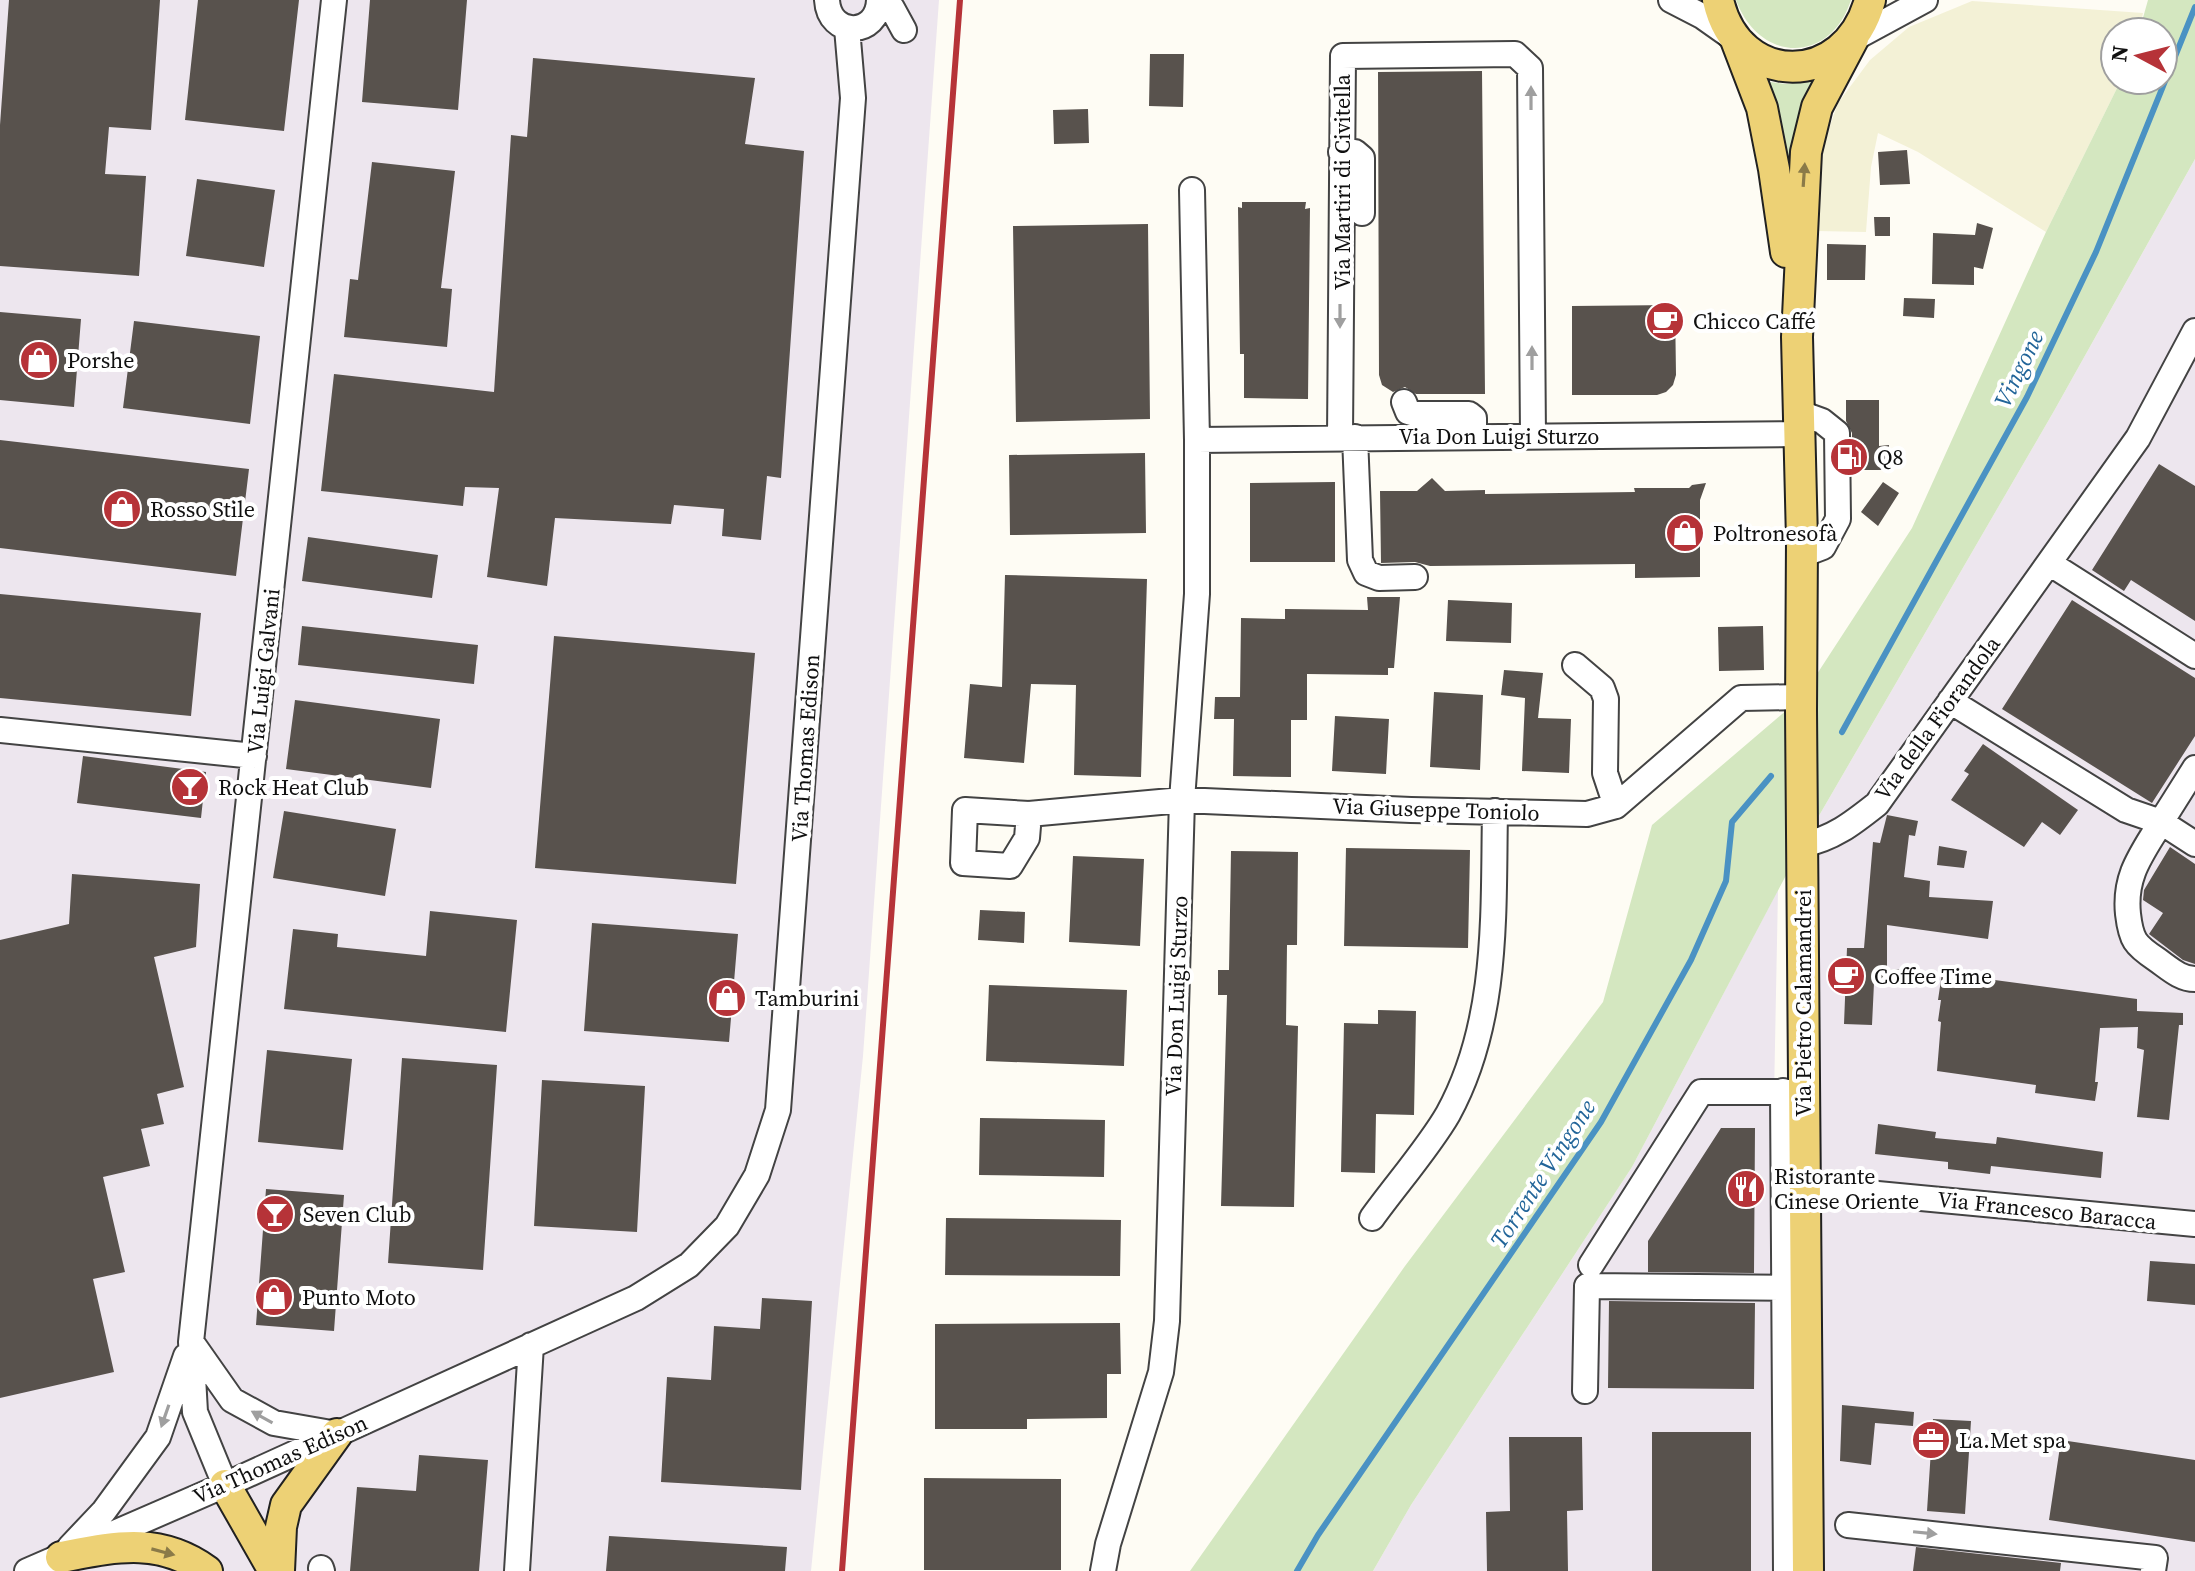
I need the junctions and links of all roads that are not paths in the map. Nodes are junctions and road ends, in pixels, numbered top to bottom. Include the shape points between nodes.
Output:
1 (334, 0) edge
2 (804, 0) edge
3 (1671, 0) edge
4 (1718, 0) edge
5 (1870, 0) edge
6 (1925, 0) edge
7 (856, 10) edge
8 (904, 30) dead end
9 (1853, 39) junction
10 (1736, 40) junction
11 (1341, 152) junction
12 (1192, 190) dead end
13 (1362, 213) dead end
14 (2195, 331) edge
15 (1797, 337) junction
16 (1404, 402) dead end
17 (1800, 424) junction
18 (1474, 436) junction
19 (1533, 436) junction
20 (1348, 437) junction
21 (1197, 440) junction
22 (2049, 563) junction
23 (1415, 577) dead end
24 (2195, 656) edge
25 (1575, 665) dead end
26 (1950, 701) junction
27 (1802, 703) junction
28 (0, 730) edge
29 (254, 756) junction
30 (2195, 768) edge
31 (1182, 800) junction
32 (1616, 806) junction
33 (1495, 811) junction
34 (1029, 814) dead end
35 (2161, 822) junction
36 (1802, 834) junction
37 (2195, 844) edge
38 (2195, 979) edge
39 (1793, 1091) junction
40 (1804, 1187) junction
41 (1372, 1218) dead end
42 (2195, 1224) edge
43 (1591, 1265) dead end
44 (1795, 1288) junction
45 (191, 1342) junction
46 (531, 1345) junction
47 (1585, 1391) dead end
48 (337, 1434) junction
49 (229, 1492) junction
50 (1848, 1525) dead end
51 (1108, 1544) junction
52 (61, 1557) junction
53 (27, 1571) edge
54 (207, 1571) edge
55 (260, 1571) edge
56 (276, 1571) edge
57 (517, 1571) edge
58 (1094, 1571) edge
59 (1103, 1571) edge
60 (1786, 1571) edge
61 (1808, 1571) edge
62 (2153, 1571) edge

1 - 29 street, Via Luigi Galvani
2 - 7 street
3 - 10 street
4 - 10 main road
5 - 9 main road
6 - 9 street
7 - 8 street via 892,8
7 - 46 street, Via Thomas Edison via 827,558 792,1063 757,1175 727,1226 676,1274
9 - 10 main road via 1838,53 1800,67 1767,62
15 -> 9 main road via 1806,152 1817,107
10 - 15 main road via 1762,108
11 - 13 street via 1362,158
19 -> 11 street, Via Martiri di Civitella via 1530,68 1515,54 1343,56
11 -> 20 street, Via Martiri di Civitella
12 - 21 street, Via Don Luigi Sturzo
14 - 22 street, Via della Fiorandola via 2138,438
15 - 17 main road, Via Pietro Calamandrei
16 - 18 street via 1415,414 1469,414
17 - 19 street, Via Don Luigi Sturzo
17 - 27 main road, Via Pietro Calamandrei
18 - 19 street, Via Don Luigi Sturzo
18 - 20 street, Via Don Luigi Sturzo
20 - 21 street, Via Don Luigi Sturzo
20 - 23 street, Via Martiri di Civitella via 1357,479 1360,560 1366,573
21 - 31 street, Via Don Luigi Sturzo via 1197,594
22 - 24 street
22 - 26 street, Via della Fiorandola
25 - 32 street via 1602,688 1606,699 1605,773
26 - 35 street via 2126,810
26 - 36 street, Via della Fiorandola via 1877,804 1822,841
27 - 32 street, Via Giuseppe Toniolo via 1741,698
27 - 36 main road, Via Pietro Calamandrei
28 - 29 street
29 - 45 street, Via Luigi Galvani
30 - 35 street
31 - 33 street, Via Giuseppe Toniolo
31 - 34 street, Via Giuseppe Toniolo
31 - 51 street, Via Don Luigi Sturzo via 1167,1321 1161,1372
32 - 33 street, Via Giuseppe Toniolo via 1587,814
33 - 41 street via 1489,982 1475,1053 1447,1115
35 - 37 street
35 - 38 street via 2131,874 2126,895 2130,935 2140,949 2185,979
36 - 39 main road, Via Pietro Calamandrei
39 - 40 main road, Via Pietro Calamandrei
39 - 43 street via 1701,1092
39 - 44 street
40 - 42 street, Via Francesco Baracca
40 - 44 main road, Via Pietro Calamandrei
44 - 47 street via 1587,1286
44 - 60 street
44 - 61 main road, Via Pietro Calamandrei
48 -> 45 street via 274,1423 232,1400
45 - 49 street, Via Luigi Galvani via 195,1412
45 -> 52 street, Via Luigi Galvani via 158,1437 104,1511
46 - 48 street, Via Thomas Edison
46 - 57 street
48 - 49 street, Via Thomas Edison
48 - 56 main road via 286,1505
49 - 52 street, Via Thomas Edison
49 - 55 main road
49 - 56 main road
50 -> 62 street via 2155,1558
51 - 58 street, Via Don Luigi Sturzo
51 - 59 street, Via Don Luigi Sturzo
52 - 53 street, Via Thomas Edison
52 -> 54 main road via 127,1545 164,1550

